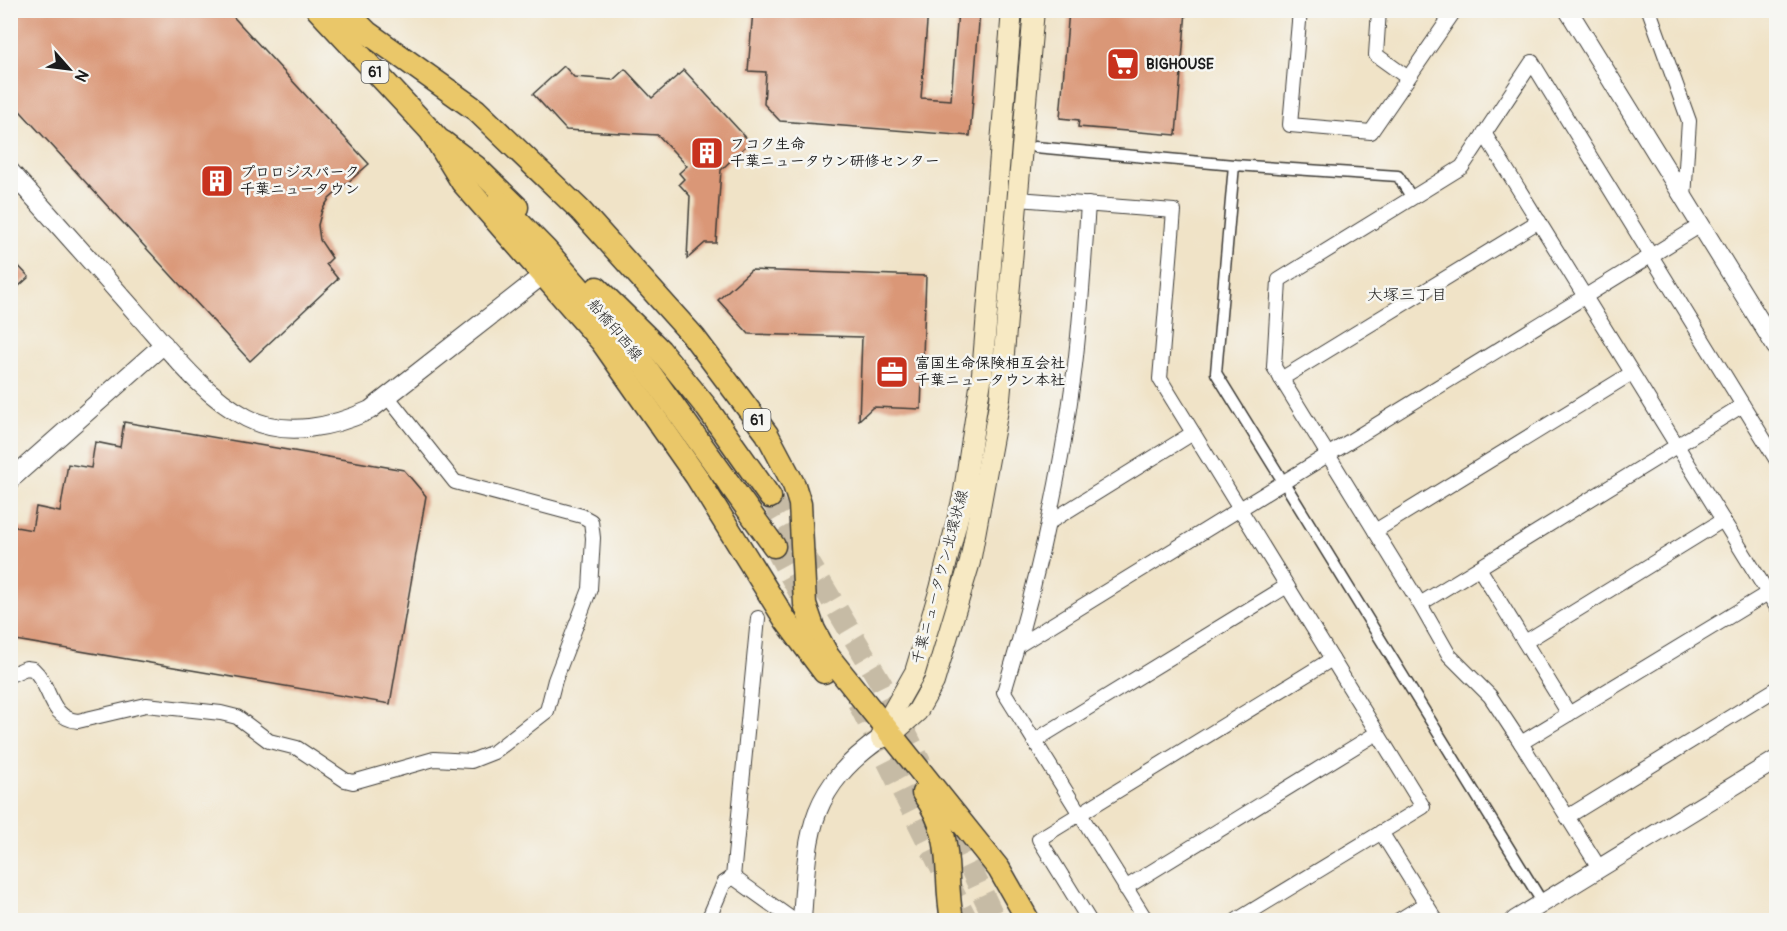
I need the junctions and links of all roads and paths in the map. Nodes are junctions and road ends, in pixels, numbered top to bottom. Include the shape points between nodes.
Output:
1 (318, 10) edge
2 (345, 10) edge
3 (1012, 10) edge
4 (1034, 10) edge
5 (1300, 10) edge
6 (1379, 10) edge
7 (1455, 10) edge
8 (1568, 10) edge
9 (1650, 10) edge
10 (1408, 78) junction
11 (432, 133) junction
12 (1484, 133) junction
13 (1035, 147) dead end
14 (1234, 165) junction
15 (10, 171) edge
16 (998, 189) junction
17 (1018, 195) junction
18 (1412, 198) junction
19 (1684, 198) junction
20 (1088, 204) junction
21 (1539, 221) junction
22 (1701, 225) junction
23 (1651, 256) junction
24 (544, 274) junction
25 (1585, 296) junction
26 (164, 344) junction
27 (1776, 347) edge
28 (1632, 373) junction
29 (1281, 379) junction
30 (387, 396) junction
31 (1743, 405) junction
32 (1193, 433) junction
33 (1677, 446) junction
34 (1328, 455) junction
35 (1776, 459) edge
36 (1279, 475) dead end
37 (10, 480) edge
38 (1288, 489) dead end
39 (770, 497) tunnel mouth
40 (1240, 509) junction
41 (1723, 520) junction
42 (1048, 523) junction
43 (1375, 531) junction
44 (774, 546) tunnel mouth
45 (1479, 568) junction
46 (1287, 586) junction
47 (1768, 593) junction
48 (1420, 604) junction
49 (1776, 606) edge
50 (758, 618) dead end
51 (1525, 642) junction
52 (1019, 645) junction
53 (1332, 659) junction
54 (10, 675) edge
55 (1776, 689) edge
56 (1569, 714) junction
57 (886, 732) junction
58 (1377, 732) junction
59 (1034, 741) junction
60 (1521, 743) junction
61 (1776, 760) edge
62 (1080, 814) junction
63 (1567, 817) junction
64 (1381, 832) junction
65 (1600, 869) junction
66 (733, 877) junction
67 (1125, 888) junction
68 (1539, 897) dead end
69 (1425, 904) junction
70 (708, 921) edge
71 (793, 921) edge
72 (802, 921) edge
73 (952, 921) edge
74 (1028, 921) edge
75 (1089, 921) edge
76 (1146, 921) edge
77 (1237, 921) edge
78 (1399, 921) edge
79 (1436, 921) edge
80 (1515, 921) edge

1 - 11 main road, 船橋印西線 / 61
2 - 57 main road, 61 via 368,33 476,110 580,210 694,337 767,434 800,504 805,604 814,630 828,656
3 - 16 main road, 千葉ニュータウン北環状線
4 - 17 main road, 千葉ニュータウン北環状線
5 - 10 street via 1290,125 1371,132
6 - 10 street via 1376,55
7 - 10 street
8 - 19 street
9 - 19 street via 1689,121
11 - 24 main road, 61 via 462,182
11 - 39 main road, 船橋印西線 / 61 via 476,166 660,350
11 - 44 main road, 船橋印西線 / 61 via 546,250 632,348
12 - 18 street via 1462,167
12 - 21 street
12 - 23 street via 1532,62
13 - 14 street
14 - 18 street via 1398,176
14 - 36 street via 1216,372
15 - 26 street
16 - 17 street
16 - 57 main road, 千葉ニュータウン北環状線 via 982,374 963,497 915,672
17 - 20 street
17 - 57 main road, 千葉ニュータウン北環状線 via 1000,399 970,562 934,682 916,712
18 - 29 street via 1279,280 1274,367
19 - 22 street
20 - 32 street via 1174,211 1160,380
20 - 42 street via 1073,380
21 - 25 street
21 - 29 street
22 - 23 street
22 - 27 street
23 - 25 street
23 - 31 street
24 - 30 street
24 - 57 main road, 61 via 602,342 659,422 786,621 828,676
25 - 28 street
25 - 34 street
26 - 30 street via 216,399 249,419 281,428 317,428 347,421
26 - 37 street
28 - 33 street
28 - 43 street
29 - 34 street
30 - 54 street via 455,482 591,521 590,589 547,711 494,752 471,761 434,759 353,782 297,748 269,741 237,717 146,705 70,720 60,715 33,669
31 - 33 street
31 - 35 street
32 - 40 street
32 - 42 street
33 - 41 street
33 - 45 street
34 - 40 street
34 - 43 street
38 - 68 street
40 - 46 street
40 - 52 street
41 - 47 street
41 - 51 street
42 - 52 street
43 - 48 street
45 - 48 street
45 - 51 street
46 - 53 street
46 - 59 street
47 - 49 street
47 - 56 street
48 - 60 street via 1449,655 1490,696
50 - 66 street
51 - 56 street
52 - 59 street via 1004,692
53 - 58 street
53 - 62 street
55 - 63 street
56 - 60 street
57 - 72 street via 847,764 828,789 814,818
57 - 73 main road via 936,811 949,857
57 - 74 main road, 61 via 999,869
58 - 64 street via 1423,807
58 - 67 street
59 - 62 street
60 - 63 street
61 - 65 street
62 - 67 street
62 - 75 street via 1039,839
63 - 65 street
64 - 69 street
64 - 77 street
65 - 80 street
66 - 70 street via 724,883
66 - 71 street
67 - 76 street
69 - 78 street
69 - 79 street

